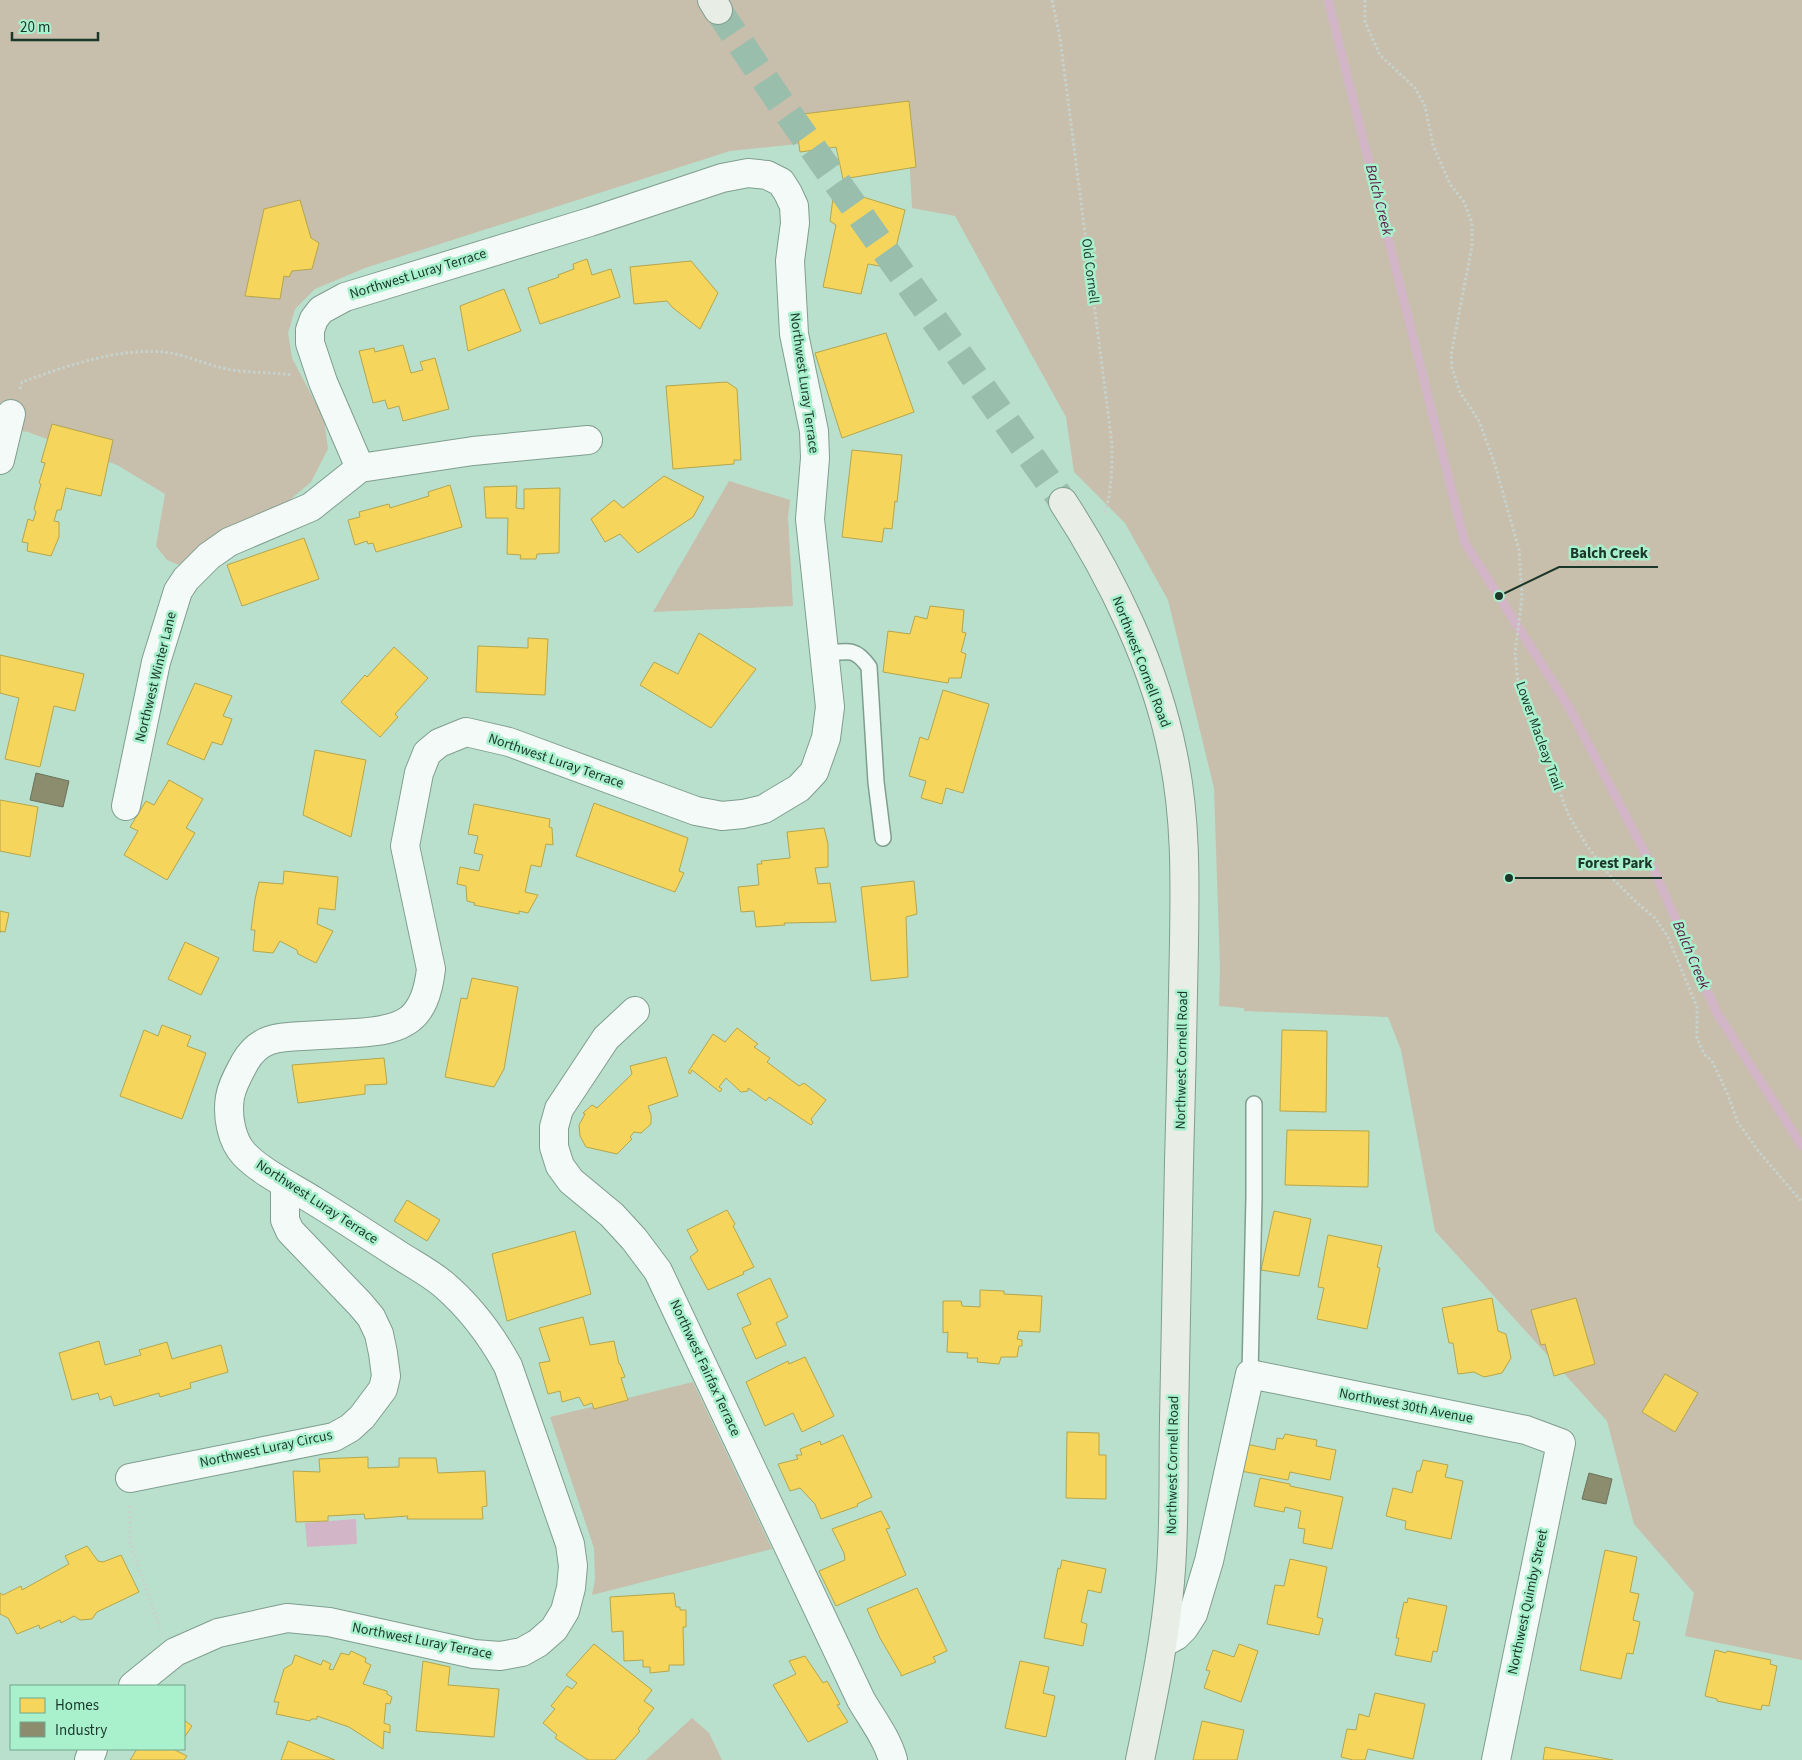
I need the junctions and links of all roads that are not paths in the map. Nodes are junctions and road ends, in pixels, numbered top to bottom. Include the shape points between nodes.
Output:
1 (11, 414) road end
2 (588, 440) dead end
3 (0, 460) edge
4 (360, 468) junction
5 (1064, 502) tunnel mouth
6 (824, 654) junction
7 (126, 806) dead end
8 (883, 838) dead end
9 (635, 1011) dead end
10 (1254, 1104) dead end
11 (285, 1184) junction
12 (1250, 1374) junction
13 (1561, 1444) joint
14 (130, 1478) road end
15 (1163, 1643) junction
16 (134, 1685) edge
17 (893, 1760) edge
18 (1140, 1760) edge
19 (1496, 1760) edge

1 - 3 street
2 - 4 street via 473,451
4 - 6 street, Northwest Luray Terrace via 310,343 310,330 321,310 345,297 722,178 748,173 767,175 780,182 794,206 790,261 794,334 814,431 810,519
4 - 7 street, Northwest Winter Lane via 311,507 229,542 186,579 178,591 156,662
5 - 15 main road, Northwest Cornell Road via 1111,584 1165,719 1174,758 1182,822 1183,1048 1172,1521
6 - 8 lane via 847,651 861,655 869,667
6 - 11 street, Northwest Luray Terrace via 830,706 826,738 814,772 799,788 764,808 743,814 722,816 696,812 509,742 466,732 438,743 427,754 419,774 405,846 431,969 429,989 422,1004 400,1026 380,1031 275,1038 258,1045 237,1075 230,1097 230,1122 235,1139 244,1153
9 - 17 street, Northwest Fairfax Terrace via 606,1038 559,1109 554,1127 554,1147 560,1166 572,1181 612,1215 658,1271 861,1700
10 - 12 lane
11 - 14 street, Northwest Luray Circus via 285,1220 290,1231 371,1317 383,1352 386,1376 383,1389 362,1417 334,1437
11 - 16 street, Northwest Luray Terrace via 442,1283 495,1342 508,1366 570,1544 573,1566 565,1610 554,1629 538,1643 522,1652 500,1656 474,1654 329,1622 287,1618 218,1633 175,1652
12 - 13 street, Northwest 30th Avenue via 1526,1430
12 - 15 street via 1209,1561 1193,1614 1176,1636
13 - 19 street, Northwest Quimby Street
15 - 18 main road, Northwest Cornell Road

